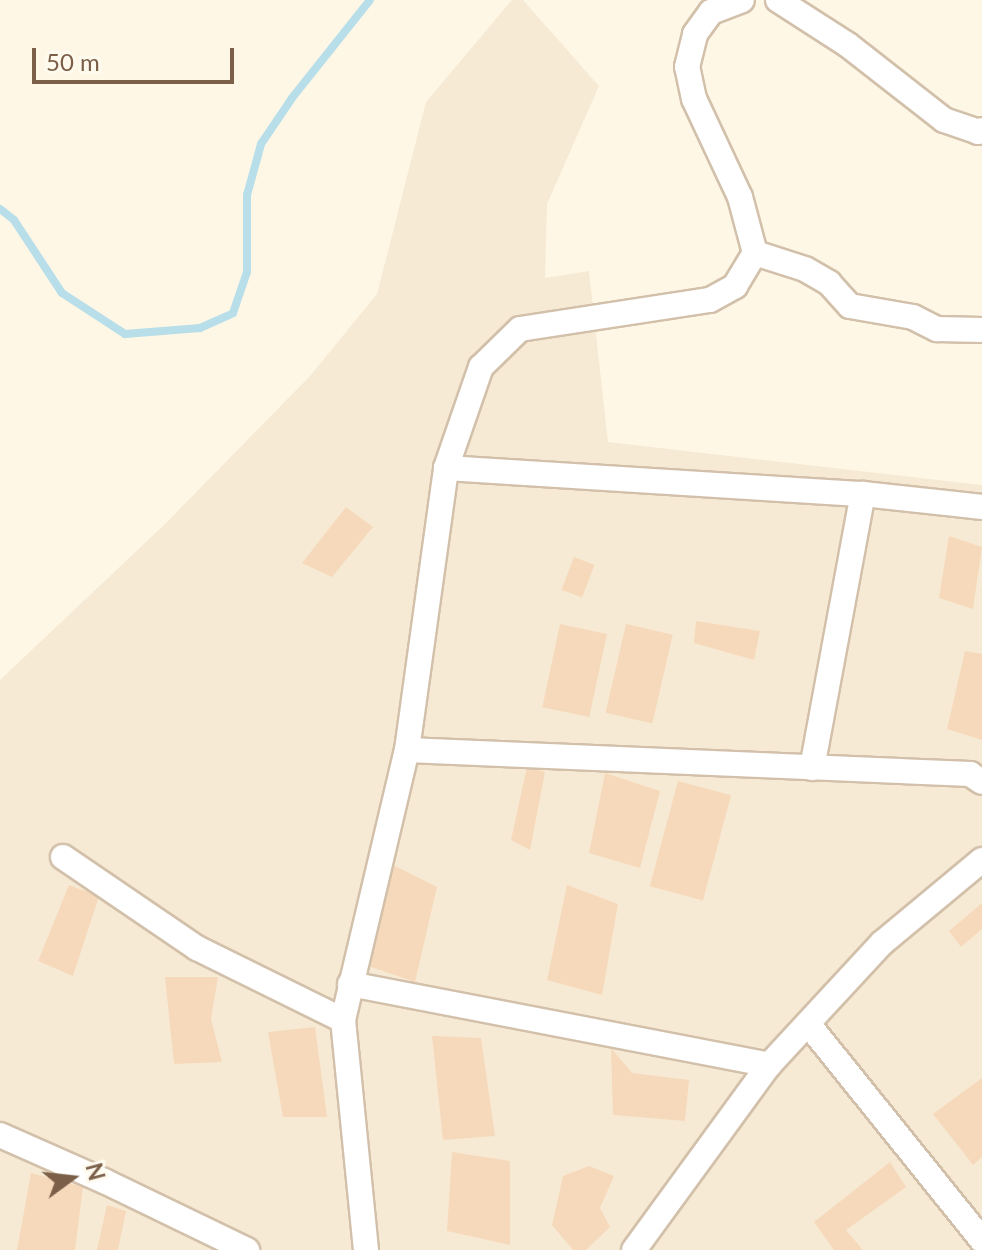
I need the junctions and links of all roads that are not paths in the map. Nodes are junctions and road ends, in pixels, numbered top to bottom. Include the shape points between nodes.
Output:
1 (742, 0) edge
2 (778, 0) edge
3 (982, 130) edge
4 (755, 253) junction
5 (982, 330) edge
6 (446, 468) junction
7 (863, 494) junction
8 (982, 507) edge
9 (407, 750) junction
10 (812, 768) junction
11 (982, 782) edge
12 (63, 857) dead end
13 (982, 860) edge
14 (350, 984) junction
15 (343, 1020) junction
16 (809, 1025) junction
17 (769, 1065) junction
18 (0, 1135) edge
19 (982, 1240) edge
20 (247, 1250) edge
21 (366, 1250) edge
22 (634, 1250) edge

1 - 4 street via 711,12 695,34 687,67 694,99 740,197
2 - 3 street via 848,45 944,120
4 - 5 street via 805,269 829,283 850,306 913,317 937,329
4 - 6 street via 735,286 710,300 520,329 481,367
6 - 7 street
6 - 9 street
7 - 8 street
7 - 10 street
9 - 10 street
9 - 14 street
10 - 11 street via 970,774
12 - 15 street via 197,948
13 - 16 street via 882,943
14 - 15 street
14 - 17 street
15 - 21 street
16 - 17 street
16 - 19 street
17 - 22 street
18 - 20 street

